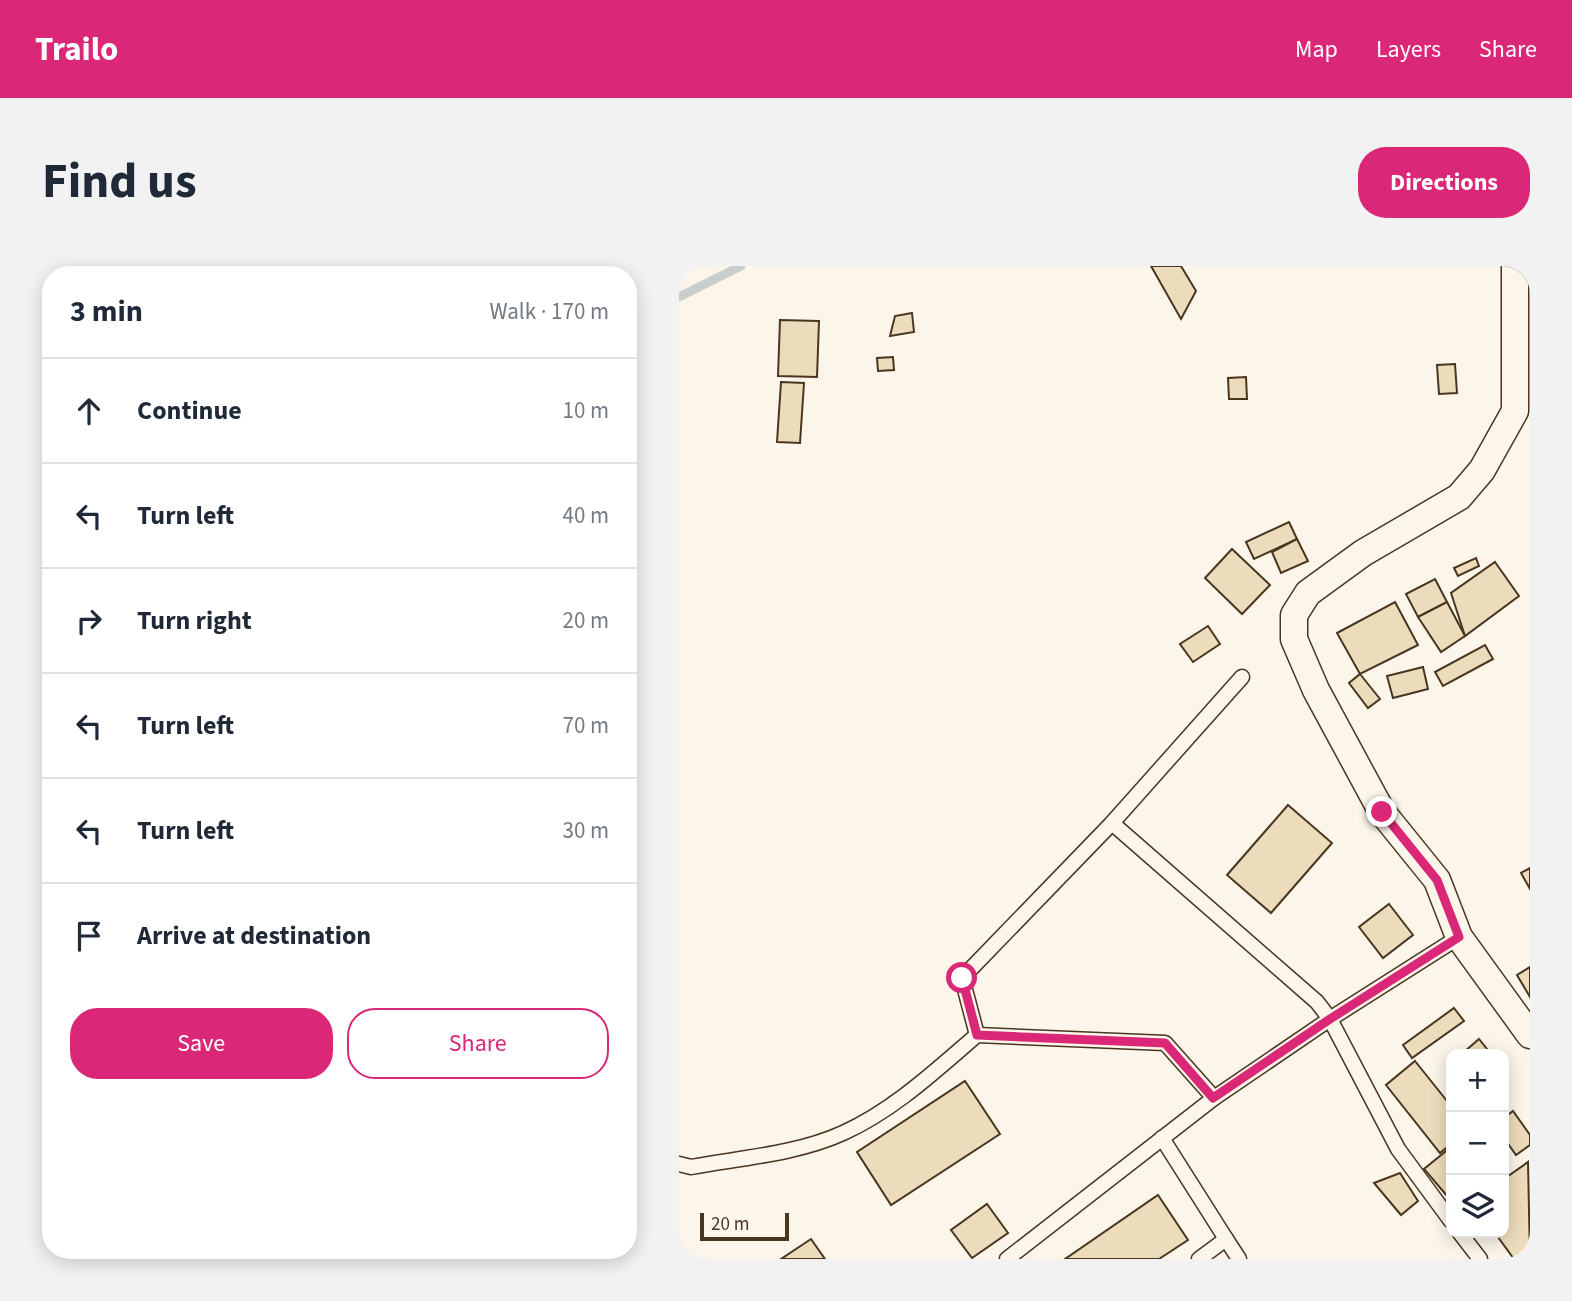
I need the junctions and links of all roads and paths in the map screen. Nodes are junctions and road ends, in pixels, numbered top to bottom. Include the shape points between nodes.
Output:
1 (1515, 266) edge
2 (1242, 677) dead end
3 (1112, 823) junction
4 (1459, 937) junction
5 (1330, 1019) junction
6 (977, 1035) junction
7 (1530, 1035) edge
8 (1213, 1098) junction
9 (1162, 1138) junction
10 (679, 1164) edge
11 (1446, 1214) edge
12 (1464, 1238) edge
13 (1226, 1239) junction
14 (1007, 1259) edge
15 (1199, 1259) edge
16 (1239, 1259) edge
17 (1480, 1259) edge

1 - 4 street via 1515,411 1482,470 1459,497 1363,553 1308,593 1294,615 1294,639 1316,690 1382,812 1437,880
2 - 3 lane
3 - 5 lane via 1317,1002
3 - 6 lane via 962,978
4 - 5 lane
4 - 7 street
5 - 8 lane
5 - 11 lane via 1398,1149
6 - 8 lane via 1165,1043
6 - 10 lane via 907,1095 842,1134 776,1152 691,1167
8 - 9 lane
9 - 13 lane
9 - 14 lane
12 - 17 lane
13 - 15 lane
13 - 16 lane

